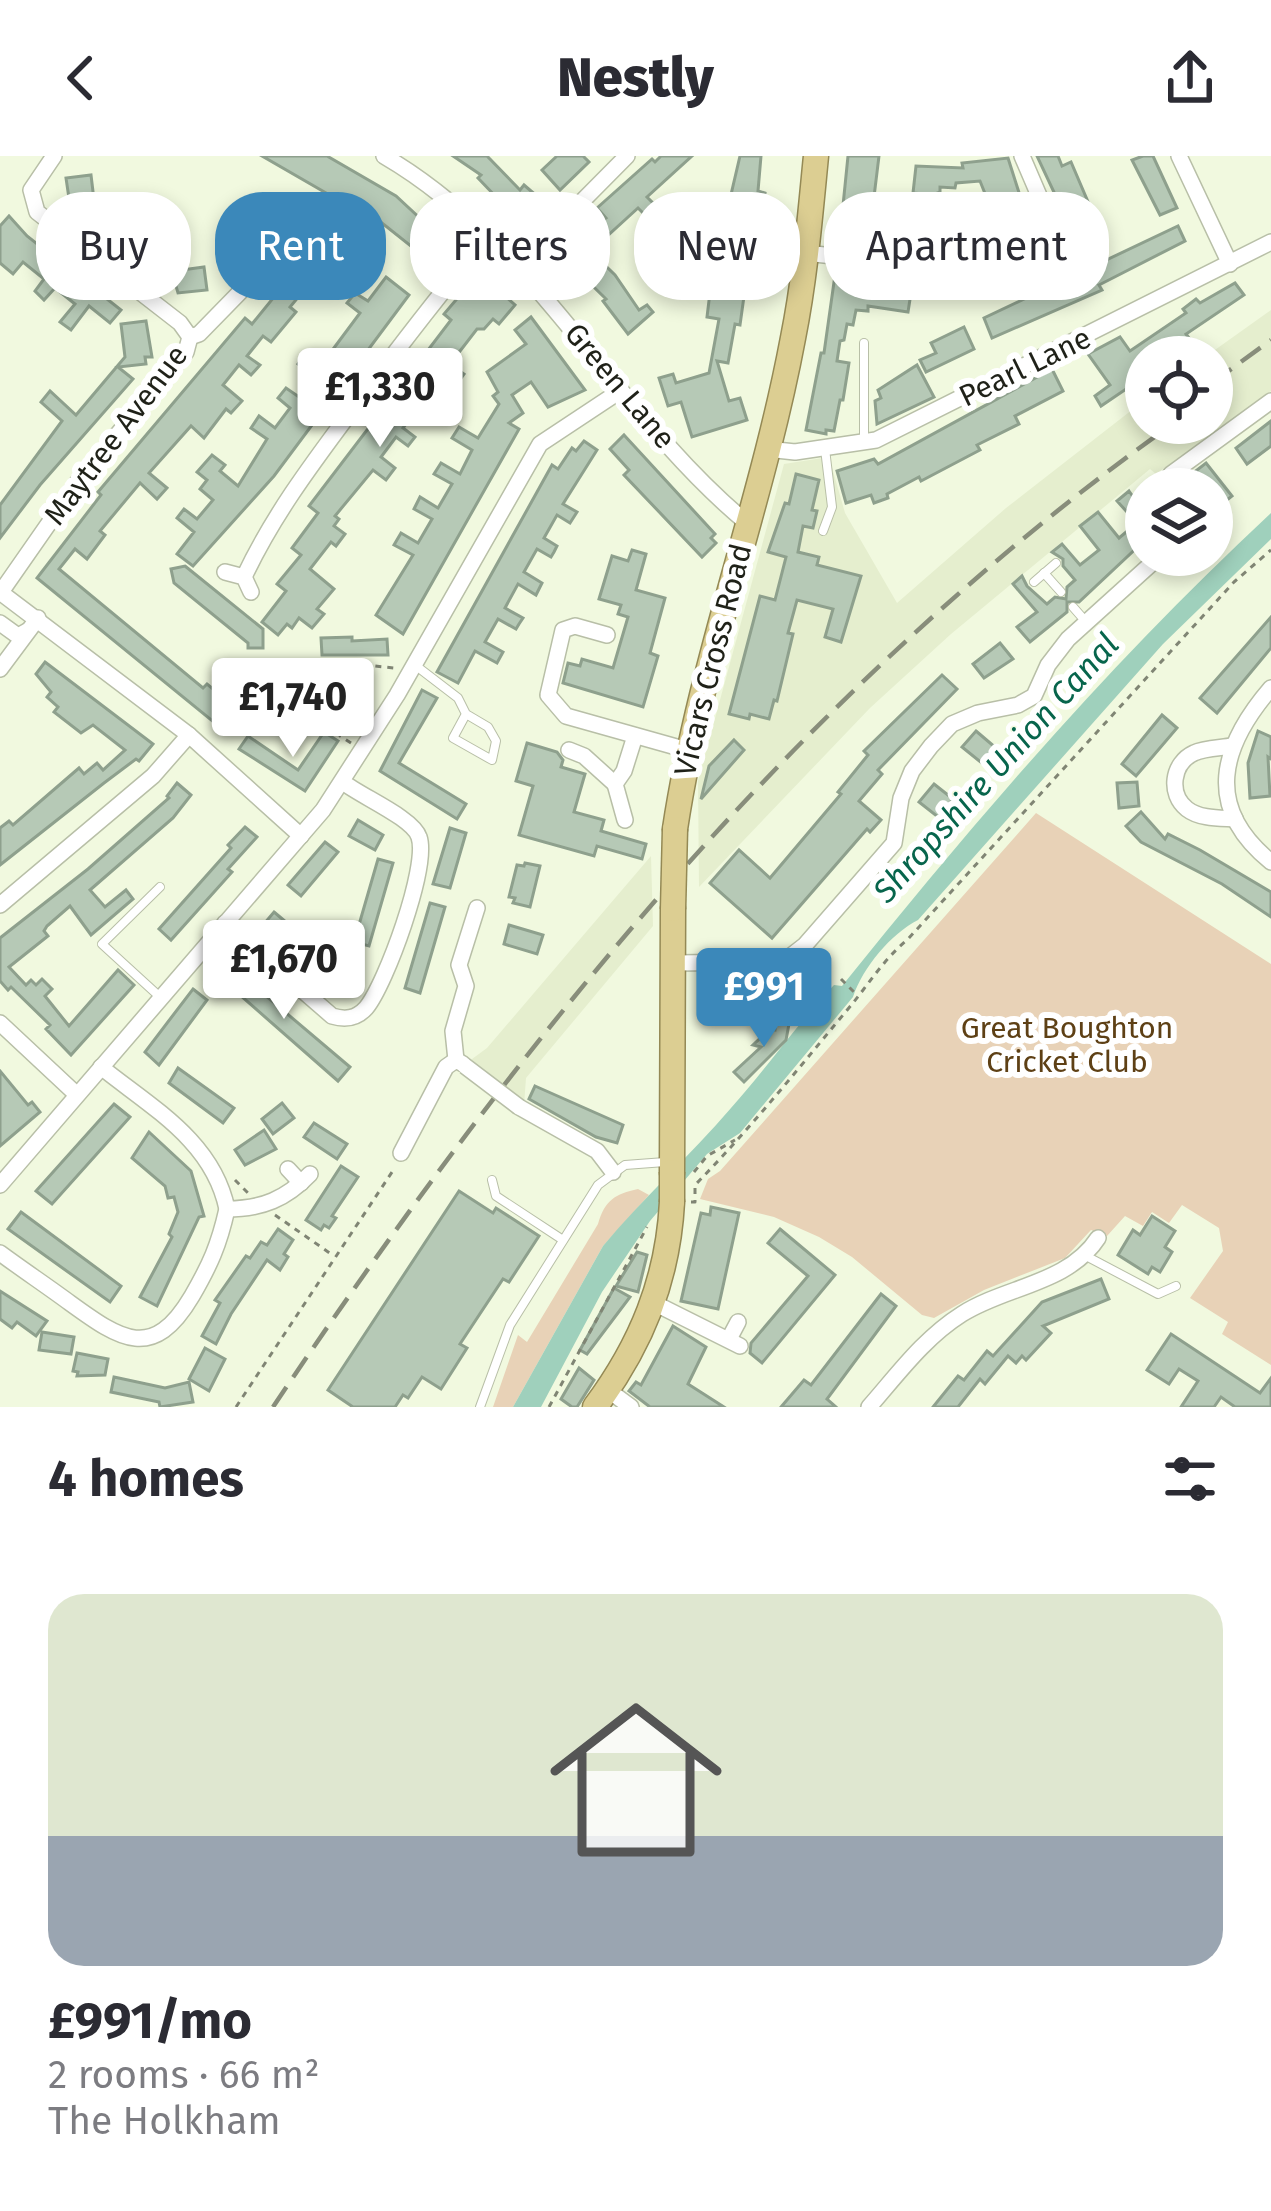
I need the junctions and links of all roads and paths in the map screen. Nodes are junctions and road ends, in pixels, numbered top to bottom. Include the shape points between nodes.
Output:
1 (54, 156) edge
2 (384, 156) edge
3 (627, 156) edge
4 (816, 156) edge
5 (1022, 156) edge
6 (1179, 156) edge
7 (435, 192) edge
8 (591, 192) edge
9 (1037, 192) edge
10 (1271, 242) edge
11 (805, 253) junction
12 (824, 255) edge
13 (1230, 264) junction
14 (232, 300) edge
15 (435, 300) edge
16 (546, 300) edge
17 (190, 337) junction
18 (864, 343) dead end
19 (620, 391) junction
20 (1271, 401) edge
21 (864, 442) junction
22 (767, 449) junction
23 (825, 449) junction
24 (1179, 468) edge
25 (747, 523) junction
26 (823, 532) dead end
27 (1271, 550) edge
28 (1056, 563) dead end
29 (225, 572) dead end
30 (1044, 573) junction
31 (1138, 576) edge
32 (1034, 582) dead end
33 (0, 592) edge
34 (1061, 592) dead end
35 (1073, 607) dead end
36 (0, 622) edge
37 (1087, 623) junction
38 (25, 633) junction
39 (607, 635) dead end
40 (0, 669) edge
41 (410, 670) junction
42 (1271, 688) edge
43 (466, 714) junction
44 (189, 735) junction
45 (635, 736) junction
46 (1232, 746) junction
47 (363, 750) junction
48 (569, 750) dead end
49 (687, 750) junction
50 (343, 782) junction
51 (615, 784) junction
52 (1234, 819) junction
53 (625, 820) dead end
54 (301, 836) junction
55 (1271, 862) edge
56 (160, 887) dead end
57 (0, 905) edge
58 (477, 908) dead end
59 (225, 923) junction
60 (772, 962) junction
61 (675, 963) junction
62 (842, 979) dead end
63 (160, 997) junction
64 (858, 997) junction
65 (792, 1003) dead end
66 (0, 1023) edge
67 (460, 1063) junction
68 (101, 1066) junction
69 (76, 1094) junction
70 (742, 1137) junction
71 (400, 1153) joint
72 (288, 1169) dead end
73 (680, 1169) junction
74 (613, 1172) junction
75 (493, 1180) dead end
76 (0, 1185) edge
77 (672, 1203) junction
78 (227, 1209) junction
79 (647, 1227) dead end
80 (1099, 1238) dead end
81 (563, 1240) junction
82 (0, 1253) edge
83 (1086, 1256) junction
84 (1176, 1286) dead end
85 (654, 1303) junction
86 (738, 1322) dead end
87 (601, 1399) edge
88 (236, 1407) edge
89 (480, 1407) edge
90 (549, 1407) edge
91 (631, 1407) edge
92 (869, 1407) edge

1 - 17 street, Maytree Avenue via 31,190 38,212
2 - 7 street, Green Lane
3 - 8 street
4 - 11 highway, Vicars Cross Road
5 - 9 street
6 - 13 street
10 - 13 street, Pearl Lane
11 - 12 street
11 - 22 highway, Vicars Cross Road
13 - 21 street, Pearl Lane
14 - 17 street, Maytree Avenue
15 - 29 street via 267,526 247,584
16 - 19 street, Green Lane
17 - 33 street, Maytree Avenue
18 - 21 lane
19 - 25 street, Green Lane
19 - 41 street via 540,444
20 - 24 street
21 - 23 street, Pearl Lane
22 - 23 street, Pearl Lane
22 - 25 highway, Vicars Cross Road
23 - 26 lane via 832,507
25 - 49 highway, Vicars Cross Road
27 - 64 path via 883,959
28 - 30 lane
30 - 32 lane
30 - 34 lane
31 - 37 street
33 - 38 street
35 - 37 lane
36 - 38 street
37 - 60 street via 1048,665 1034,696 952,724 931,746 901,798 894,843 806,945
38 - 40 street
38 - 44 street
39 - 45 street via 563,630 548,695 566,716
41 - 43 lane via 458,698
41 - 47 street
41 - 47 path via 337,668 340,736
42 - 46 street
43 - 43 lane via 496,741 492,760 453,739
44 - 54 street
44 - 57 street via 153,776
45 - 49 street
45 - 51 street
46 - 52 street via 1225,794
46 - 52 street via 1195,752 1174,779 1188,810
47 - 50 street
48 - 51 street
49 - 61 highway, Vicars Cross Road, bridge via 675,829
50 - 54 street
50 - 59 street via 412,826 420,840 395,946 365,1008 332,1016
51 - 53 street
52 - 55 street
54 - 59 street
56 - 63 lane via 103,944
58 - 67 street via 459,965 466,986 453,1031
59 - 63 street
60 - 61 street
60 - 65 street
61 - 73 highway, Vicars Cross Road
62 - 64 path
63 - 68 street
64 - 70 path
66 - 69 street
67 - 71 street via 446,1067
67 - 74 street, bridge via 597,1151
68 - 69 street
68 - 78 street via 201,1148
69 - 76 street
70 - 73 path
70 - 77 path via 695,1185 695,1202
71 - 88 path
72 - 78 street via 306,1179 267,1205
73 - 74 lane via 629,1165
73 - 77 highway, Vicars Cross Road, bridge
74 - 81 lane
75 - 81 lane via 496,1196
77 - 85 highway, Vicars Cross Road
78 - 82 street via 217,1254 180,1317 148,1339 108,1330
79 - 90 path
80 - 83 street
81 - 89 lane via 510,1325
83 - 84 lane via 1158,1294
83 - 92 street via 958,1316
85 - 86 street via 734,1342
85 - 87 highway, Vicars Cross Road
87 - 91 street

